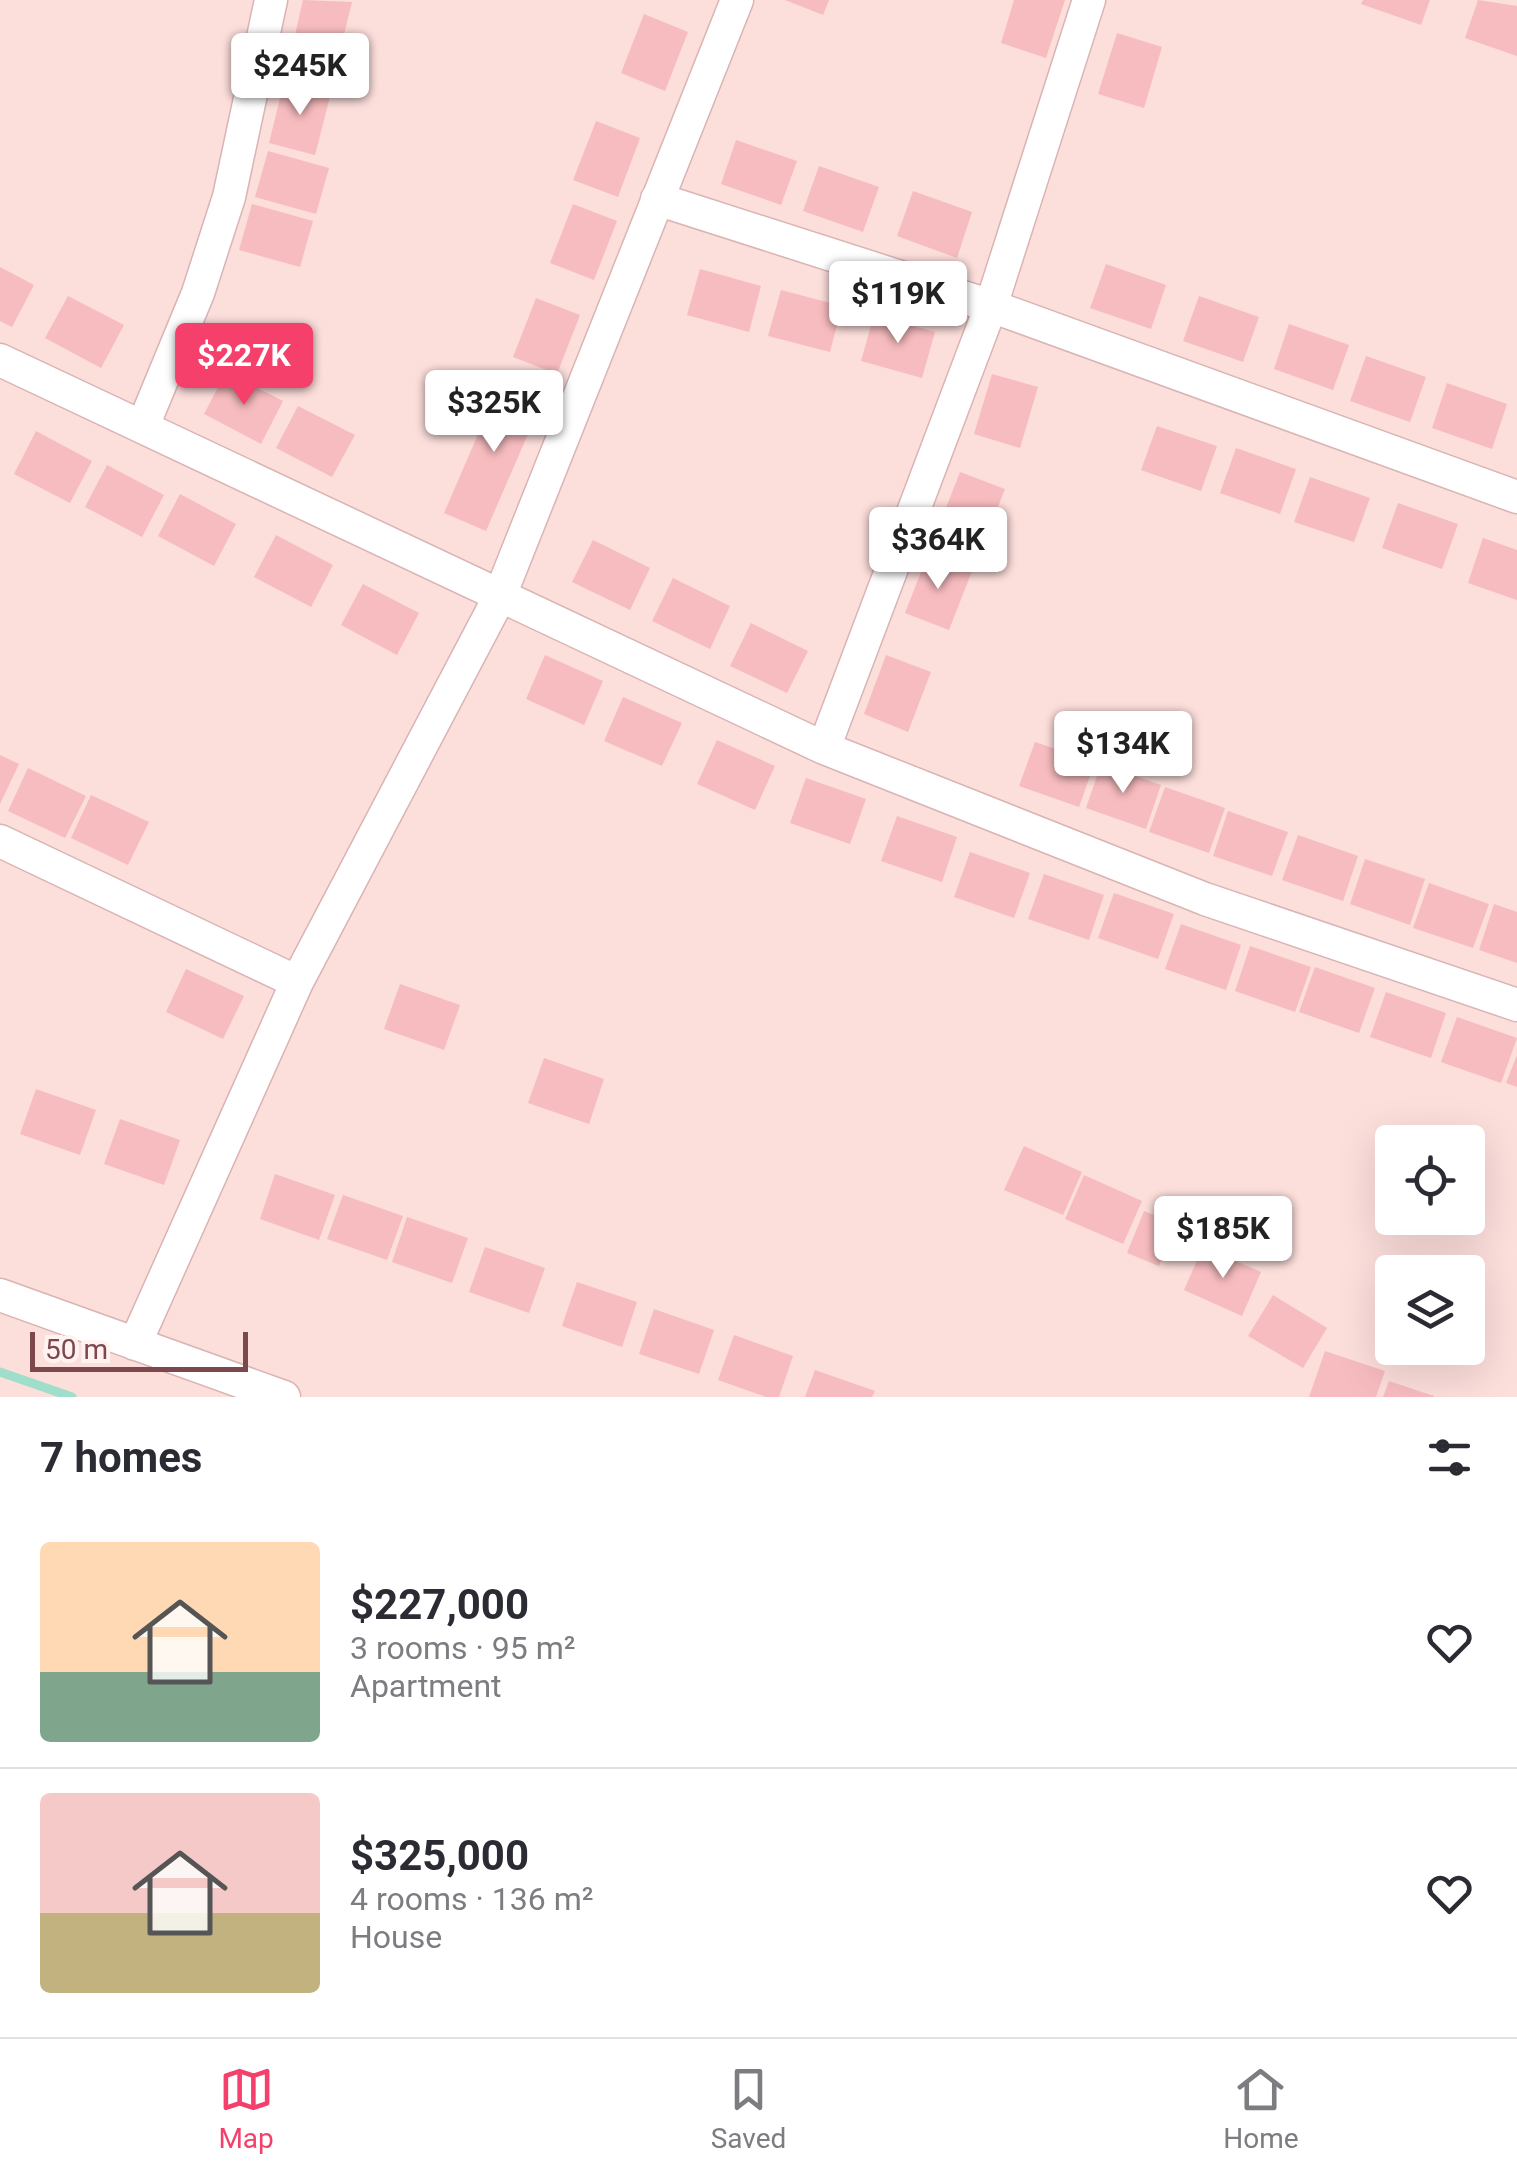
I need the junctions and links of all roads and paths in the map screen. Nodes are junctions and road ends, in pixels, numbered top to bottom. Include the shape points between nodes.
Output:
1 (271, 0) edge
2 (736, 0) edge
3 (1088, 0) edge
4 (657, 199) junction
5 (990, 306) junction
6 (0, 360) edge
7 (143, 426) junction
8 (1517, 498) edge
9 (499, 598) junction
10 (824, 748) junction
11 (0, 841) edge
12 (297, 982) junction
13 (1517, 1006) edge
14 (0, 1295) edge
15 (135, 1344) junction
16 (284, 1397) edge

1 - 7 street via 229,197 198,294
2 - 4 street
3 - 5 street
4 - 5 street
4 - 9 street
5 - 8 street
5 - 10 street
6 - 7 street
7 - 9 street
9 - 10 street
9 - 12 street
10 - 13 street via 1205,900
11 - 12 street
12 - 15 street
14 - 15 street
15 - 16 street

